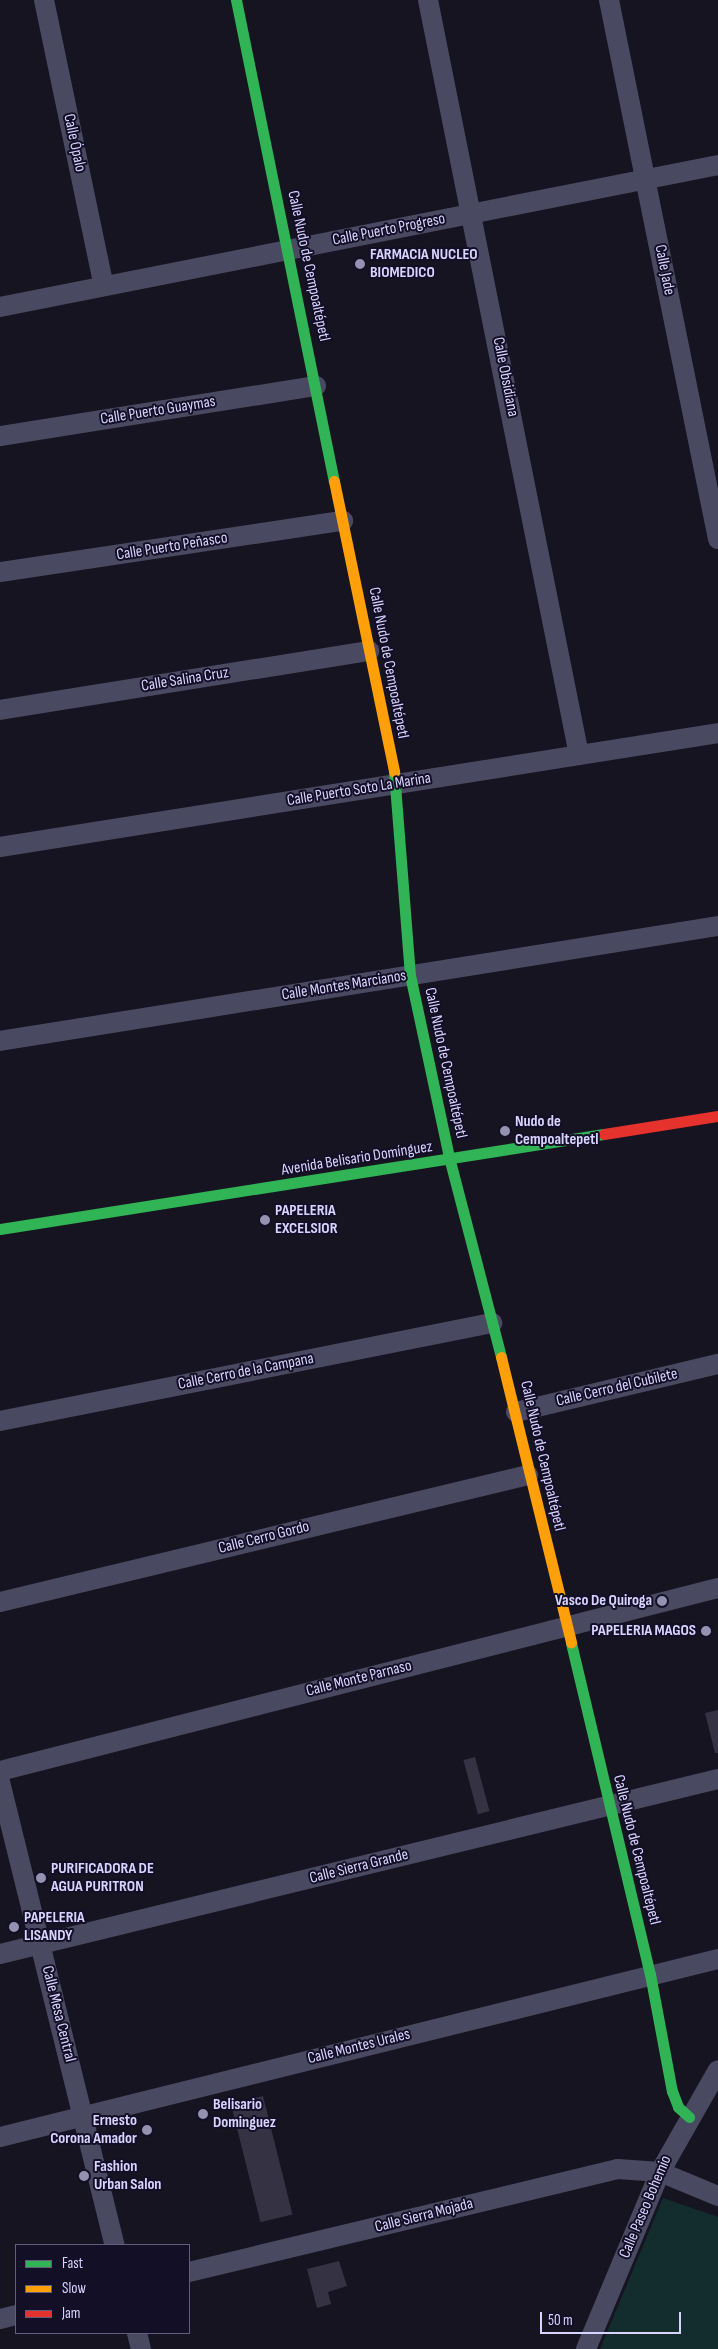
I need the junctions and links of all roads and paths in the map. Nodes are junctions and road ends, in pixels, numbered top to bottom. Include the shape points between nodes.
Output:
1 (44, 0) edge
2 (236, 0) edge
3 (428, 0) edge
4 (609, 0) edge
5 (718, 164) edge
6 (646, 179) junction
7 (473, 214) junction
8 (288, 250) junction
9 (104, 286) junction
10 (0, 307) edge
11 (316, 386) junction
12 (0, 436) edge
13 (343, 521) junction
14 (718, 539) edge
15 (0, 572) edge
16 (369, 651) junction
17 (0, 710) edge
18 (718, 733) edge
19 (579, 755) junction
20 (396, 784) junction
21 (0, 847) edge
22 (718, 926) edge
23 (410, 975) junction
24 (0, 1040) edge
25 (718, 1116) edge
26 (450, 1161) junction
27 (0, 1229) edge
28 (492, 1323) junction
29 (718, 1364) edge
30 (516, 1412) junction
31 (0, 1421) edge
32 (528, 1474) junction
33 (718, 1588) edge
34 (0, 1602) edge
35 (567, 1626) junction
36 (0, 1771) edge
37 (718, 1780) edge
38 (0, 1782) edge
39 (609, 1807) junction
40 (41, 1943) junction
41 (0, 1954) edge
42 (718, 1959) edge
43 (650, 1974) junction
44 (718, 2070) edge
45 (83, 2116) junction
46 (689, 2117) junction
47 (0, 2136) edge
48 (660, 2172) junction
49 (718, 2196) edge
50 (115, 2244) edge
51 (190, 2272) edge
52 (15, 2315) edge
53 (0, 2319) edge
54 (137, 2334) edge
55 (141, 2349) edge
56 (586, 2349) edge

1 - 9 street, Calle Ópalo
2 - 8 street, Calle Nudo de Cempoaltépetl
3 - 7 street, Calle Obsidiana
4 - 6 street, Calle Jade
5 - 6 street, Calle Puerto Progreso
6 - 7 street, Calle Puerto Progreso
6 - 14 street, Calle Jade
7 - 8 street, Calle Puerto Progreso
7 - 19 street, Calle Obsidiana
8 - 9 street, Calle Puerto Progreso
8 - 11 street, Calle Nudo de Cempoaltépetl
9 - 10 street, Calle Puerto Progreso
11 - 12 street, Calle Puerto Guaymas
11 - 13 street, Calle Nudo de Cempoaltépetl
13 - 15 street, Calle Puerto Peñasco
13 - 16 street, Calle Nudo de Cempoaltépetl
16 - 17 street, Calle Salina Cruz
16 - 20 street, Calle Nudo de Cempoaltépetl
18 - 19 street, Calle Puerto Soto La Marina
19 - 20 street, Calle Puerto Soto La Marina
20 - 21 street, Calle Puerto Soto La Marina
20 - 23 street, Calle Nudo de Cempoaltépetl
22 - 23 street, Calle Montes Marcianos
23 - 24 street, Calle Montes Marcianos
23 - 26 street, Calle Nudo de Cempoaltépetl
25 - 26 street, Avenida Belisario Domínguez
26 - 27 street, Avenida Belisario Domínguez
26 - 28 street, Calle Nudo de Cempoaltépetl
28 - 30 street, Calle Nudo de Cempoaltépetl
28 - 31 street, Calle Cerro de la Campana
29 - 30 street, Calle Cerro del Cubilete
30 - 32 street, Calle Nudo de Cempoaltépetl
32 - 34 street, Calle Cerro Gordo
32 - 35 street, Calle Nudo de Cempoaltépetl
33 - 35 street, Calle Monte Parnaso
35 - 36 street, Calle Monte Parnaso
35 - 39 street, Calle Nudo de Cempoaltépetl
37 - 39 street, Calle Sierra Grande
38 - 40 street, Calle Mesa Central
39 - 40 street, Calle Sierra Grande
39 - 43 street, Calle Nudo de Cempoaltépetl
40 - 41 street, Calle Sierra Grande
40 - 45 street, Calle Mesa Central
42 - 43 street, Calle Montes Urales
43 - 45 street, Calle Montes Urales
43 - 46 street, Calle Nudo de Cempoaltépetl via 672,2091 678,2107
44 - 46 street, Calle Paseo Bohemio
45 - 47 street, Calle Montes Urales
45 - 50 street, Calle Mesa Central
46 - 48 street, Calle Paseo Bohemio
48 - 49 street, Calle Sierra Mojada
48 - 51 street, Calle Sierra Mojada via 618,2169
48 - 56 street, Calle Paseo Bohemio
52 - 53 street
54 - 55 street

